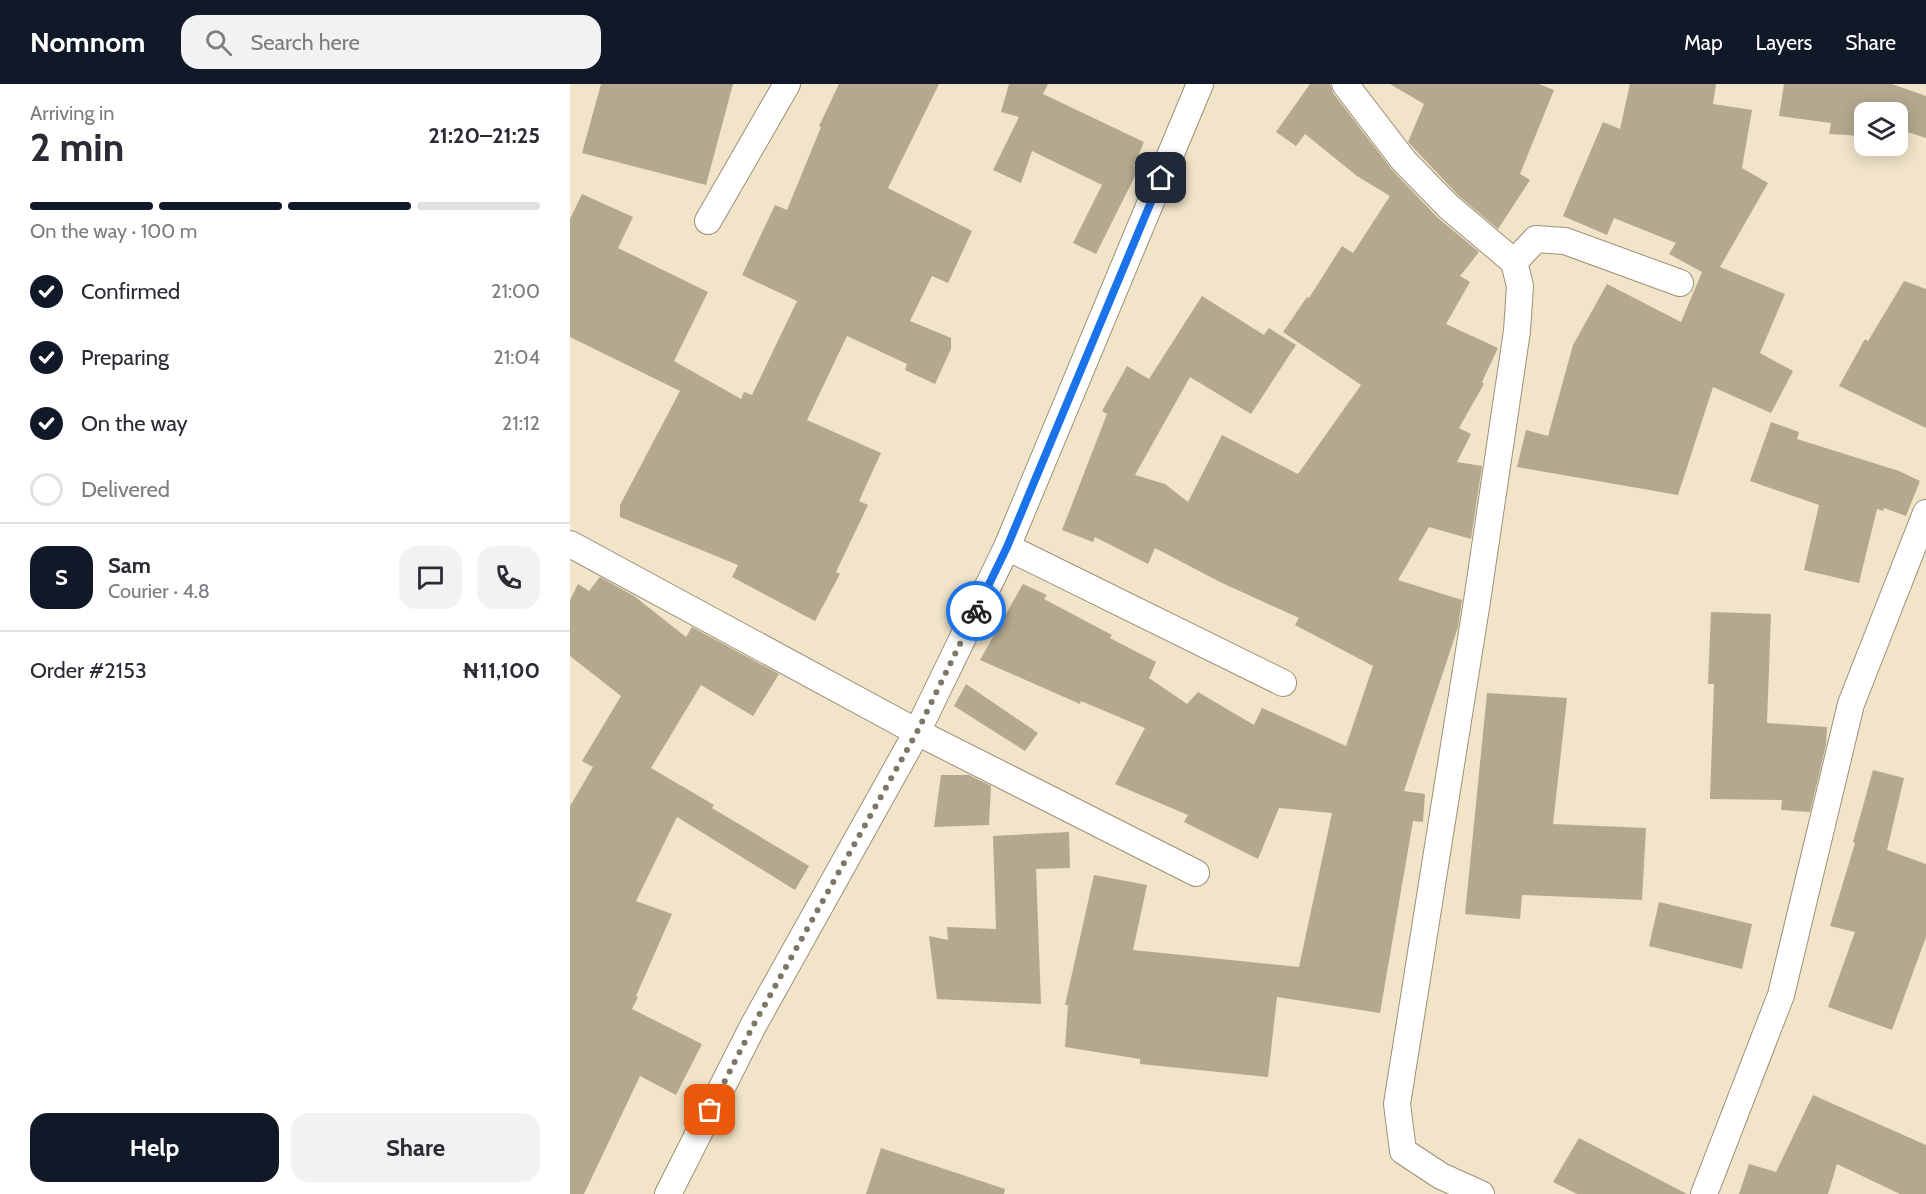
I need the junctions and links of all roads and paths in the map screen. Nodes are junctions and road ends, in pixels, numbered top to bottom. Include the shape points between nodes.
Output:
1 (788, 84) edge
2 (1200, 84) edge
3 (1345, 84) edge
4 (708, 221) dead end
5 (1514, 262) junction
6 (1680, 282) dead end
7 (1926, 513) edge
8 (570, 544) edge
9 (1007, 547) junction
10 (1283, 682) dead end
11 (917, 732) junction
12 (1196, 873) dead end
13 (668, 1194) edge
14 (1481, 1194) edge
15 (1704, 1194) edge

1 - 4 street
2 - 9 street
3 - 5 street via 1404,161 1449,207
5 - 6 street via 1536,239 1565,241
5 - 14 street via 1520,286 1517,331 1397,1104 1403,1151 1441,1176
7 - 15 street via 1851,704 1781,995
8 - 11 street
9 - 10 street
9 - 11 street
11 - 12 street
11 - 13 street via 753,1026

